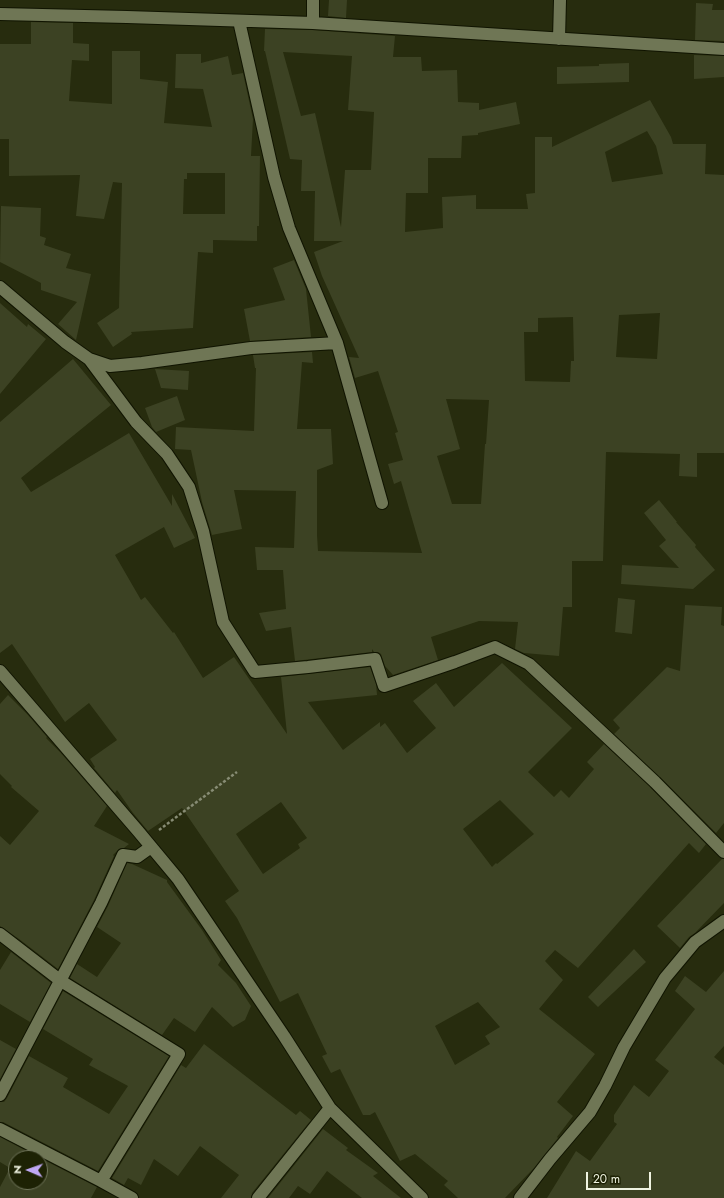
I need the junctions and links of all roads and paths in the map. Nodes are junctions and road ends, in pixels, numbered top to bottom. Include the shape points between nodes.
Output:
1 (313, 0) edge
2 (560, 0) edge
3 (0, 14) edge
4 (238, 20) junction
5 (313, 23) junction
6 (559, 39) junction
7 (724, 49) edge
8 (0, 287) edge
9 (337, 343) junction
10 (89, 359) junction
11 (382, 503) dead end
12 (0, 671) edge
13 (237, 772) dead end
14 (148, 843) junction
15 (724, 852) edge
16 (724, 921) edge
17 (0, 934) edge
18 (61, 981) junction
19 (0, 1095) edge
20 (330, 1108) junction
21 (0, 1129) edge
22 (101, 1181) junction
23 (132, 1198) edge
24 (258, 1198) edge
25 (422, 1198) edge
26 (520, 1198) edge

1 - 5 street
2 - 6 street
3 - 4 street
4 - 5 street
4 - 9 street via 274,177 289,228
5 - 6 street
6 - 7 street
8 - 10 street
9 - 10 street via 251,348 110,366
9 - 11 street
10 - 15 street via 136,422 167,454 189,487 203,531 223,622 255,672 375,659 384,686 495,647 530,664 655,782
12 - 14 street
13 - 14 path
14 - 18 street via 137,857 123,855
14 - 20 street via 178,879
16 - 26 street via 695,942 665,978 624,1047 590,1112
17 - 18 street
18 - 19 street
18 - 22 street via 179,1054
20 - 24 street
20 - 25 street
21 - 22 street
22 - 23 street

